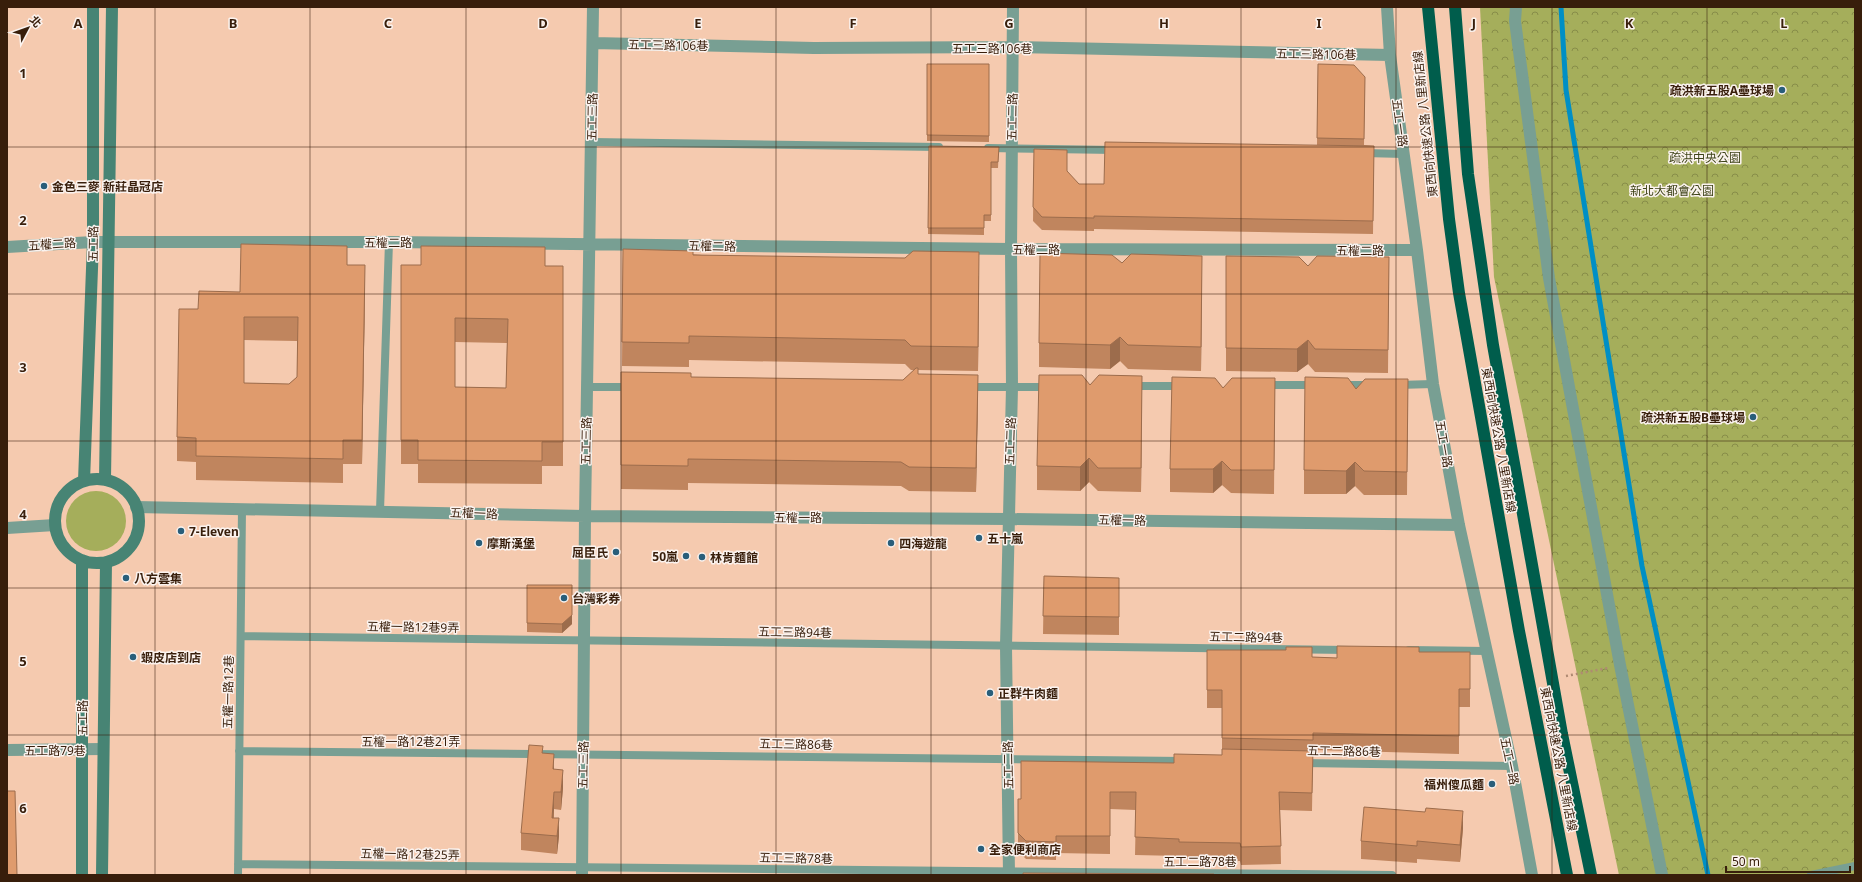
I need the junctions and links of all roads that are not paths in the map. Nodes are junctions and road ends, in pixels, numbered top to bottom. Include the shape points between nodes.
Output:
1 (93, 7) edge
2 (112, 7) edge
3 (593, 7) edge
4 (1013, 7) edge
5 (1387, 7) edge
6 (1428, 7) edge
7 (1455, 7) edge
8 (1516, 7) edge
9 (593, 44) junction
10 (1013, 48) junction
11 (1390, 55) junction
12 (592, 142) junction
13 (948, 147) edge
14 (980, 148) edge
15 (1012, 148) junction
16 (1121, 150) edge
17 (1357, 153) edge
18 (1404, 154) junction
19 (93, 242) junction
20 (110, 242) junction
21 (389, 242) junction
22 (590, 244) junction
23 (7, 247) edge
24 (1011, 249) junction
25 (1417, 250) junction
26 (1433, 384) junction
27 (1258, 385) edge
28 (1059, 386) edge
29 (1123, 386) edge
30 (1195, 386) edge
31 (642, 387) edge
32 (957, 387) edge
33 (1012, 387) junction
34 (587, 388) junction
35 (105, 480) junction
36 (84, 481) junction
37 (136, 507) junction
38 (242, 509) junction
39 (380, 511) junction
40 (585, 516) junction
41 (1008, 519) junction
42 (1459, 524) junction
43 (55, 525) junction
44 (7, 528) edge
45 (82, 560) junction
46 (106, 562) junction
47 (241, 636) junction
48 (584, 642) junction
49 (1006, 646) junction
50 (1360, 650) edge
51 (1400, 650) edge
52 (1486, 651) junction
53 (103, 749) junction
54 (7, 750) edge
55 (82, 750) junction
56 (239, 751) junction
57 (584, 754) junction
58 (1008, 758) junction
59 (1192, 761) edge
60 (1296, 762) edge
61 (1512, 766) junction
62 (238, 864) junction
63 (1855, 866) edge
64 (582, 871) edge
65 (1009, 873) edge
66 (82, 875) edge
67 (102, 875) edge
68 (238, 875) edge
69 (1392, 875) edge
70 (1532, 875) edge
71 (1568, 875) edge
72 (1591, 875) edge
73 (1662, 875) edge
74 (1811, 875) edge

1 - 19 street, 五工路
2 - 20 street, 五工路
3 - 9 street, 五工三路
4 - 10 street, 五工二路
5 - 11 street, 五工一路
6 - 71 highway, 東西向快速公路 八里新店線, bridge via 1459,293 1517,623
7 - 72 highway, 東西向快速公路 八里新店線, bridge via 1468,174 1492,345 1562,734
8 - 73 street via 1515,21 1549,278 1620,665
9 - 10 street, 五工三路106巷
9 - 12 street, 五工三路
10 - 11 street, 五工三路106巷
10 - 15 street, 五工二路
11 - 18 street, 五工一路
12 - 13 lane
12 - 22 street, 五工三路
14 - 15 lane
15 - 16 lane
15 - 24 street, 五工二路
17 - 18 lane
18 - 25 street, 五工一路
19 - 20 street, 五權二路
19 - 23 street, 五權二路
19 - 36 street, 五工路
20 - 21 street, 五權二路
20 - 35 street, 五工路
21 - 22 street, 五權二路
21 - 39 lane
22 - 24 street, 五權二路
22 - 34 street, 五工三路
24 - 25 street, 五權二路
24 - 33 street, 五工二路
25 - 26 street, 五工一路
26 - 27 lane
26 - 42 street, 五工一路
28 - 33 lane
29 - 30 lane
31 - 34 lane
32 - 33 lane
33 - 41 street, 五工二路
34 - 40 street, 五工三路
35 - 36 street
35 - 37 street via 121,486
36 - 43 street via 65,493 55,514
37 - 38 street, 五權一路
37 - 46 street via 138,528 130,548 122,555
38 - 39 street, 五權一路
38 - 47 lane, 五權一路12巷
39 - 40 street, 五權一路
40 - 41 street, 五權一路
40 - 48 street, 五工三路
41 - 42 street, 五權一路
41 - 49 street, 五工二路
42 - 52 street, 五工一路
43 - 44 street
43 - 45 street via 66,550
45 - 46 street
45 - 55 street, 五工路
46 - 53 street, 五工路
47 - 48 lane, 五權一路12巷9弄
47 - 56 lane, 五權一路12巷
48 - 49 lane, 五工三路94巷
48 - 57 street, 五工三路
49 - 50 lane, 五工二路94巷
49 - 58 street, 五工二路
51 - 52 lane
52 - 61 street, 五工一路
53 - 55 street, 五工路79巷
53 - 67 street, 五工路
54 - 55 street, 五工路79巷
55 - 66 street, 五工路
56 - 57 lane, 五權一路12巷21弄
56 - 62 lane, 五權一路12巷
57 - 58 lane, 五工三路86巷
57 - 64 street, 五工三路
58 - 59 lane
58 - 65 street, 五工二路
60 - 61 lane, 五工二路86巷
61 - 70 street, 五工一路
62 - 64 lane, 五權一路12巷25弄
62 - 68 lane, 五權一路12巷
63 - 74 lane
64 - 65 lane, 五工三路78巷
65 - 69 lane, 五工二路78巷

